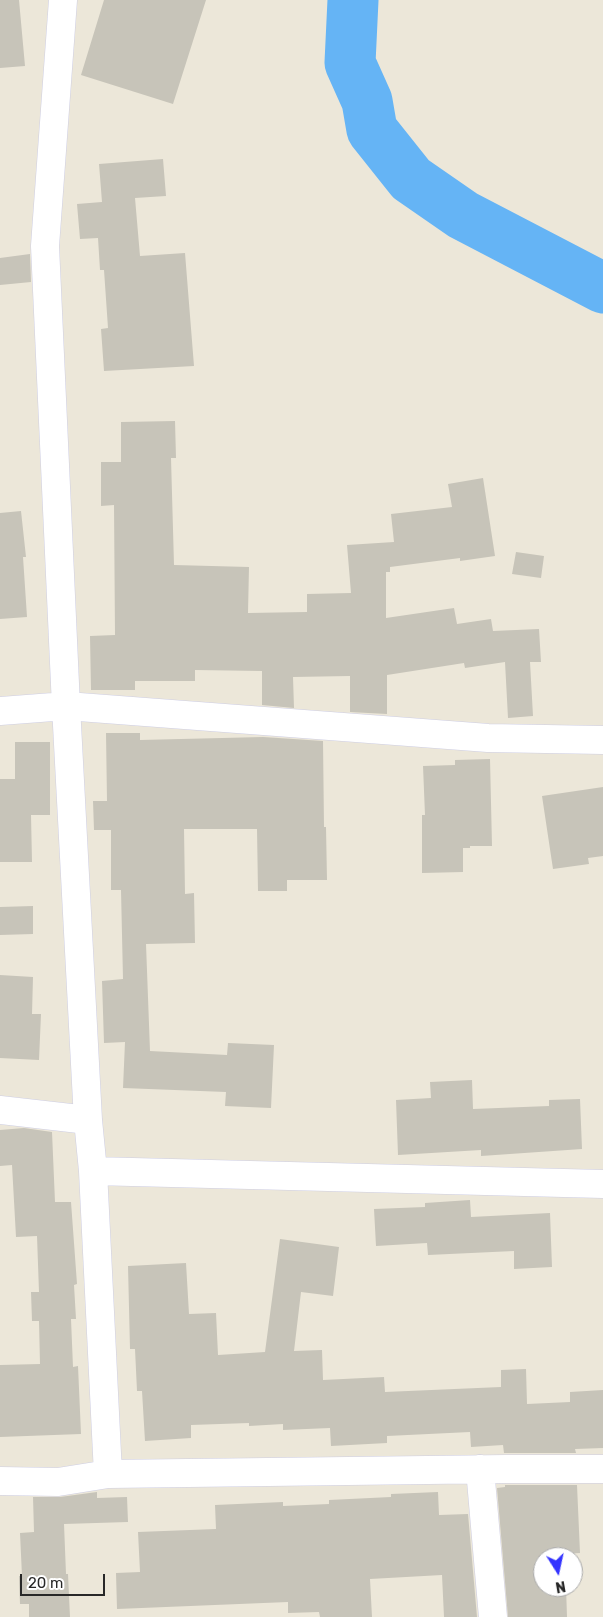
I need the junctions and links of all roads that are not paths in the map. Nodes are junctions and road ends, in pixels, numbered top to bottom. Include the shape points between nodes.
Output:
1 (63, 0) edge
2 (66, 706) junction
3 (0, 711) edge
4 (603, 740) edge
5 (0, 1110) edge
6 (88, 1120) junction
7 (93, 1171) junction
8 (603, 1184) edge
9 (480, 1469) junction
10 (603, 1469) edge
11 (108, 1474) junction
12 (0, 1481) edge
13 (493, 1617) edge

1 - 2 street via 45,246
2 - 3 street
2 - 4 street via 488,738
2 - 6 street
5 - 6 street
6 - 7 street
7 - 8 street
7 - 11 street
9 - 10 street
9 - 11 street
9 - 13 street
11 - 12 street via 58,1482

